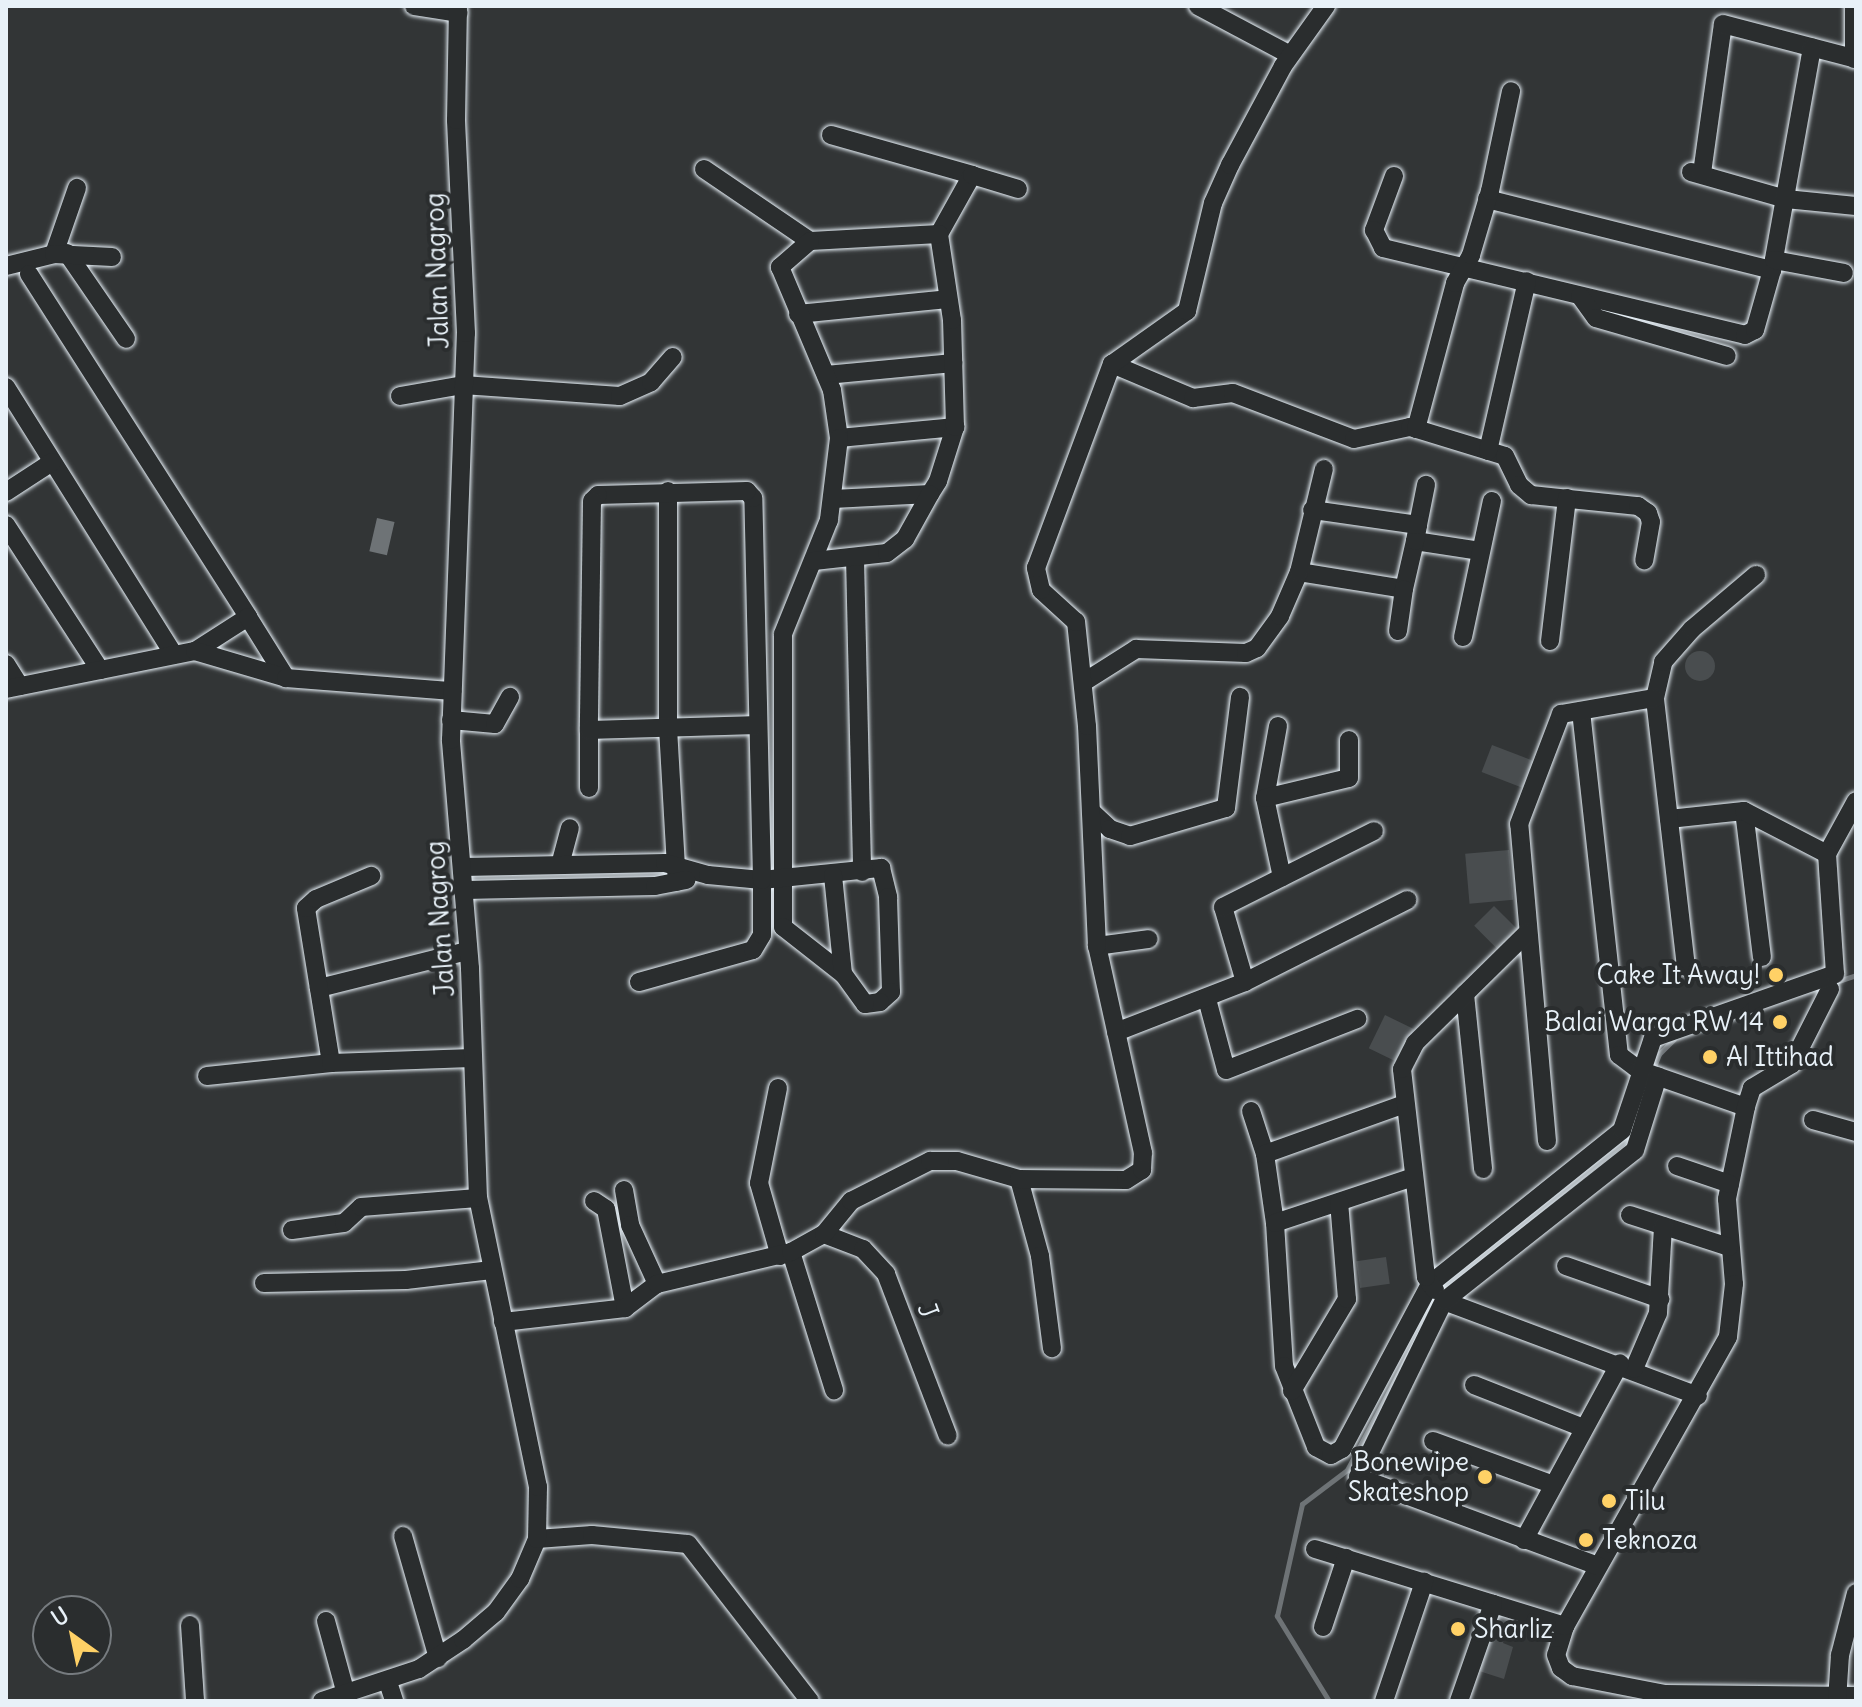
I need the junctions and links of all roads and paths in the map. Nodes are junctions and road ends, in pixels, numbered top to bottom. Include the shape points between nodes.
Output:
1 (414, 6) edge
2 (1198, 6) edge
3 (1326, 6) edge
4 (1854, 6) edge
5 (458, 9) edge
6 (1812, 48) junction
7 (1290, 55) junction
8 (1855, 59) edge
9 (1511, 91) dead end
10 (831, 135) dead end
11 (704, 169) dead end
12 (972, 175) junction
13 (1394, 176) dead end
14 (77, 188) dead end
15 (1018, 189) dead end
16 (1487, 199) junction
17 (1786, 199) junction
18 (1856, 206) edge
19 (939, 234) junction
20 (810, 241) junction
21 (61, 254) junction
22 (112, 257) dead end
23 (1773, 265) junction
24 (6, 266) edge
25 (1465, 267) junction
26 (1844, 273) dead end
27 (29, 274) dead end
28 (1527, 281) junction
29 (1580, 296) junction
30 (947, 299) junction
31 (798, 314) junction
32 (126, 339) dead end
33 (1727, 356) dead end
34 (673, 357) dead end
35 (953, 363) junction
36 (1112, 364) junction
37 (826, 375) junction
38 (463, 385) junction
39 (6, 387) edge
40 (400, 396) dead end
41 (955, 427) junction
42 (1416, 429) junction
43 (839, 438) junction
44 (1488, 451) junction
45 (52, 462) junction
46 (1324, 469) dead end
47 (1426, 485) dead end
48 (668, 491) junction
49 (6, 492) edge
50 (930, 494) junction
51 (1567, 498) junction
52 (833, 499) junction
53 (1492, 501) dead end
54 (1312, 510) junction
55 (6, 525) edge
56 (1417, 533) junction
57 (1480, 551) junction
58 (855, 558) junction
59 (1644, 560) dead end
60 (814, 561) junction
61 (1299, 572) junction
62 (1756, 575) dead end
63 (1404, 589) junction
64 (248, 617) junction
65 (1398, 631) dead end
66 (1463, 637) dead end
67 (1550, 641) dead end
68 (195, 651) junction
69 (174, 655) junction
70 (6, 664) edge
71 (100, 670) junction
72 (286, 678) junction
73 (1084, 682) junction
74 (13, 687) edge
75 (452, 691) junction
76 (510, 697) dead end
77 (1240, 697) dead end
78 (1655, 698) junction
79 (1581, 711) junction
80 (451, 720) junction
81 (758, 725) junction
82 (1278, 726) dead end
83 (668, 728) junction
84 (589, 730) junction
85 (1349, 740) dead end
86 (589, 788) dead end
87 (1265, 798) junction
88 (1856, 801) edge
89 (1744, 811) junction
90 (1092, 812) junction
91 (1669, 819) junction
92 (570, 828) dead end
93 (1374, 831) dead end
94 (1827, 854) junction
95 (560, 865) junction
96 (463, 867) junction
97 (862, 872) junction
98 (676, 874) junction
99 (371, 876) dead end
100 (833, 876) junction
101 (1282, 877) junction
102 (783, 878) junction
103 (762, 880) junction
104 (465, 890) junction
105 (1407, 900) dead end
106 (1527, 933) junction
107 (1149, 939) dead end
108 (1097, 946) junction
109 (467, 951) junction
110 (1762, 957) dead end
111 (1686, 967) dead end
112 (843, 974) junction
113 (639, 982) dead end
114 (1245, 982) junction
115 (1832, 982) junction
116 (319, 988) junction
117 (1465, 994) junction
118 (1207, 999) junction
119 (1357, 1019) dead end
120 (1116, 1032) junction
121 (472, 1058) junction
122 (331, 1063) junction
123 (1639, 1070) junction
124 (207, 1076) dead end
125 (1658, 1076) junction
126 (778, 1088) dead end
127 (1405, 1104) junction
128 (1746, 1107) junction
129 (1251, 1111) dead end
130 (1813, 1120) dead end
131 (1856, 1132) edge
132 (1547, 1141) dead end
133 (1265, 1154) junction
134 (1677, 1166) dead end
135 (1483, 1169) dead end
136 (1413, 1177) junction
137 (1019, 1179) junction
138 (1730, 1184) junction
139 (624, 1190) dead end
140 (478, 1198) junction
141 (594, 1201) dead end
142 (1339, 1202) junction
143 (1630, 1215) dead end
144 (1275, 1223) junction
145 (1663, 1226) junction
146 (292, 1230) dead end
147 (824, 1234) junction
148 (1729, 1247) junction
149 (786, 1254) junction
150 (1566, 1266) dead end
151 (491, 1270) junction
152 (264, 1283) dead end
153 (657, 1284) junction
154 (1430, 1284) junction
155 (1660, 1299) junction
156 (1444, 1301) junction
157 (625, 1308) junction
158 (503, 1322) junction
159 (1052, 1348) dead end
160 (1627, 1366) junction
161 (1474, 1385) dead end
162 (834, 1390) dead end
163 (1292, 1391) junction
164 (1698, 1396) junction
165 (1584, 1428) junction
166 (948, 1436) dead end
167 (1433, 1441) dead end
168 (1551, 1484) junction
169 (403, 1536) dead end
170 (537, 1539) junction
171 (1524, 1540) junction
172 (1315, 1549) dead end
173 (1346, 1558) junction
174 (1598, 1566) junction
175 (1424, 1582) junction
176 (1856, 1593) edge
177 (1493, 1604) junction
178 (326, 1621) dead end
179 (190, 1625) dead end
180 (1565, 1626) junction
181 (1323, 1627) dead end
182 (438, 1658) junction
183 (388, 1682) junction
184 (346, 1694) junction
185 (1844, 1697) edge
186 (1663, 1698) edge
187 (195, 1701) edge
188 (322, 1701) edge
189 (394, 1701) edge
190 (810, 1701) edge
191 (1384, 1701) edge
192 (1459, 1701) edge

1 - 5 street
2 - 7 street
3 - 7 street
4 - 8 street
5 - 38 street, Jalan Nagrog
6 - 8 street
6 - 17 street
6 - 17 street via 1723,24 1696,172
7 - 36 street via 1213,203 1187,311
9 - 16 street
10 - 12 street
11 - 20 street
12 - 15 street
12 - 19 street
13 - 25 street via 1374,230 1378,243
14 - 21 street
16 - 23 street
16 - 25 street
17 - 18 street
17 - 23 street
19 - 20 street
19 - 30 street
20 - 31 street via 780,267
21 - 22 street
21 - 24 street
21 - 32 street
23 - 26 street
23 - 29 street via 1755,330 1745,335
25 - 28 street
25 - 42 street via 1455,283
27 - 64 street
28 - 29 street
28 - 44 street
29 - 33 street via 1596,318
30 - 31 street
30 - 35 street
31 - 37 street
34 - 38 street via 651,382 620,396
35 - 37 street
35 - 41 street
36 - 42 street via 1193,398 1233,393 1354,439 1397,428
36 - 73 street via 1035,576 1041,590 1075,618
37 - 43 street
38 - 40 street
38 - 75 street, Jalan Nagrog
39 - 45 street
41 - 43 street
41 - 50 street
42 - 44 street
43 - 52 street
44 - 51 street via 1508,457 1519,485 1531,495
45 - 49 street
45 - 69 street
46 - 54 street
47 - 56 street
48 - 81 street via 747,491 753,498
48 - 83 street
48 - 84 street via 603,493 592,501
50 - 52 street
50 - 58 street via 900,545 880,555
51 - 59 street via 1638,506 1648,513
51 - 67 street
52 - 60 street
53 - 57 street
54 - 56 street
54 - 61 street
55 - 71 street
56 - 57 street
56 - 63 street
57 - 66 street
58 - 60 street
58 - 97 street
60 - 102 street via 783,634
61 - 63 street
61 - 73 street via 1280,616 1253,651 1136,649
62 - 78 street via 1692,629 1663,662
63 - 65 street
64 - 68 street
64 - 72 street
68 - 69 street
68 - 72 street
69 - 71 street
70 - 74 street
71 - 74 street
72 - 75 street
73 - 90 street
75 - 80 street, Jalan Nagrog
76 - 80 street via 495,724
77 - 90 street via 1226,808 1130,836 1110,829
78 - 79 street
78 - 91 street
79 - 106 street via 1561,714 1519,824
79 - 123 street via 1618,1048 1621,1059
80 - 96 street, Jalan Nagrog
81 - 83 street
81 - 103 street
82 - 87 street
83 - 84 street
83 - 98 street
84 - 86 street
85 - 87 street via 1349,778
87 - 101 street
88 - 94 street
89 - 91 street
89 - 94 street
89 - 110 street
90 - 108 street
91 - 111 street
92 - 95 street
93 - 101 street
94 - 115 street
95 - 96 street
95 - 98 street
96 - 104 street, Jalan Nagrog
97 - 100 street
97 - 112 street via 881,868 885,876 891,992 880,1002 865,1004
98 - 103 street
98 - 104 street
99 - 116 street via 306,908
100 - 102 street
100 - 112 street
101 - 114 street via 1223,907
102 - 103 street
102 - 112 street via 783,927
103 - 113 street via 759,946
104 - 109 street, Jalan Nagrog
105 - 114 street
106 - 117 street
106 - 132 street
107 - 108 street
108 - 120 street
109 - 116 street
109 - 121 street, Jalan Nagrog
114 - 118 street
115 - 123 street via 1658,1034 1647,1046
115 - 128 street via 1792,1064 1752,1088
116 - 122 street
117 - 127 street via 1415,1043 1402,1069
117 - 135 street
118 - 119 street via 1226,1070
118 - 120 street via 1188,1000
120 - 137 street via 1143,1153 1142,1170 1126,1180
121 - 122 street
121 - 140 street, Jalan Nagrog
122 - 124 street
123 - 125 street
123 - 154 street via 1622,1130
125 - 128 street
125 - 156 street via 1635,1150
126 - 149 street via 759,1183
127 - 133 street
127 - 136 street
128 - 138 street
129 - 133 street
130 - 131 street
133 - 144 street
134 - 138 street
136 - 142 street
136 - 154 street
137 - 147 street via 957,1161 910,1167 843,1207
137 - 159 street via 1040,1256
138 - 148 street
139 - 153 street via 630,1225
140 - 146 street via 361,1207 343,1223
140 - 151 street, Jalan Nagrog
141 - 157 street via 606,1209
142 - 144 street
142 - 163 street via 1347,1299
143 - 145 street
144 - 163 street via 1281,1347
145 - 148 street
145 - 155 street via 1657,1255
147 - 149 street
147 - 166 street, J via 863,1249 886,1274
148 - 164 street via 1734,1296 1728,1337
149 - 153 street
149 - 162 street
150 - 155 street
151 - 152 street via 406,1280
151 - 158 street, Jalan Nagrog
153 - 157 street
154 - 156 street
154 - 163 street via 1342,1449 1325,1455 1316,1447
155 - 160 street via 1651,1338
156 - 160 street
156 - 171 street via 1360,1480
157 - 158 street
158 - 170 street, Jalan Nagrog via 538,1487
160 - 164 street
160 - 165 street
161 - 165 street
164 - 174 street
165 - 168 street
167 - 168 street
168 - 171 street
169 - 182 street
170 - 182 street, Jalan Nagrog via 525,1570 496,1612
170 - 190 street via 592,1535 688,1544
171 - 174 street
172 - 173 street
173 - 175 street
173 - 181 street
174 - 180 street
175 - 177 street
175 - 191 street
176 - 185 street via 1840,1655
177 - 180 street
177 - 192 street
178 - 184 street
179 - 187 street
180 - 186 street via 1556,1655 1566,1673
182 - 183 street, Jalan Nagrog
183 - 184 street, Jalan Nagrog
183 - 189 street
184 - 188 street, Jalan Nagrog
185 - 186 street

